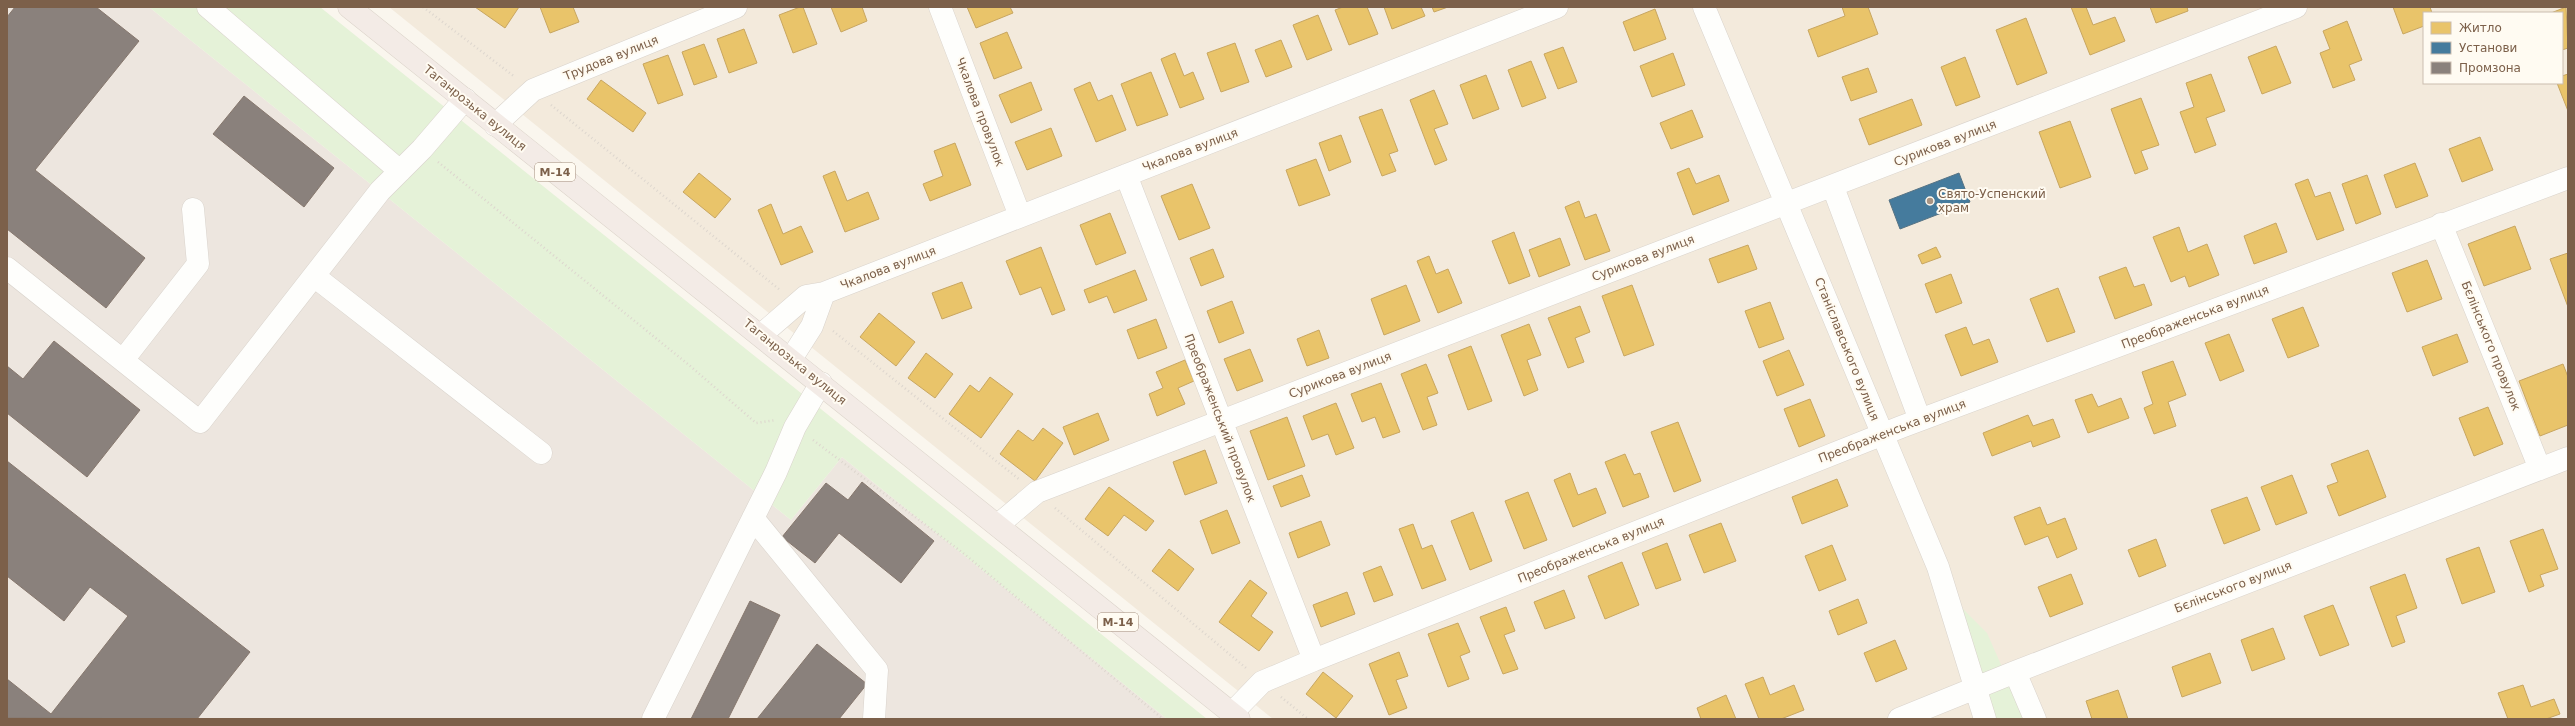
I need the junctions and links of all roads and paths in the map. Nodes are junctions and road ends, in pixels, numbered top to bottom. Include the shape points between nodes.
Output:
1 (208, 7) edge
2 (349, 7) edge
3 (423, 7) edge
4 (736, 7) edge
5 (940, 7) edge
6 (1557, 7) edge
7 (1704, 7) edge
8 (2296, 7) edge
9 (533, 90) junction
10 (465, 99) junction
11 (495, 125) junction
12 (422, 149) junction
13 (400, 171) junction
14 (1126, 175) junction
15 (2568, 178) edge
16 (1833, 187) junction
17 (1787, 203) junction
18 (193, 209) dead end
19 (1020, 216) junction
20 (2441, 224) junction
21 (7, 268) edge
22 (314, 276) junction
23 (824, 293) junction
24 (798, 303) junction
25 (816, 318) junction
26 (761, 335) junction
27 (791, 359) junction
28 (123, 360) junction
29 (821, 383) junction
30 (781, 419) dead end
31 (1221, 420) junction
32 (1920, 420) junction
33 (1882, 434) junction
34 (810, 438) dead end
35 (540, 452) dead end
36 (2568, 458) edge
37 (2540, 469) junction
38 (1037, 492) junction
39 (753, 518) junction
40 (998, 525) junction
41 (1314, 660) junction
42 (2015, 672) junction
43 (1262, 682) junction
44 (1977, 688) junction
45 (1235, 716) edge
46 (653, 719) edge
47 (874, 719) edge
48 (1163, 719) edge
49 (1308, 719) edge
50 (1899, 719) edge
51 (1985, 719) edge
52 (2035, 719) edge

1 - 13 street
2 - 10 highway, Таганрозька вулиця / М-14
3 - 9 path
4 - 9 street, Трудова вулиця
5 - 19 street, Чкалова провулок
6 - 14 street, Чкалова вулиця
7 - 17 street, Станіславського вулиця
8 - 16 street, Сурикова вулиця
9 - 11 street, Трудова вулиця
9 - 24 path
10 - 11 highway, Таганрозька вулиця / М-14
10 - 12 street
11 - 26 highway, Таганрозька вулиця / М-14
12 - 13 street
12 - 30 path via 689,365 756,423
13 - 22 street via 380,191
14 - 19 street, Чкалова вулиця
14 - 31 street, Преображенський провулок
15 - 20 street, Преображенська вулиця
16 - 17 street, Сурикова вулиця
16 - 32 street
17 - 31 street, Сурикова вулиця
17 - 33 street, Станіславського вулиця
18 - 28 street via 198,264
19 - 23 street, Чкалова вулиця
20 - 32 street, Преображенська вулиця
20 - 37 street, Бєлінського провулок
21 - 28 street
22 - 28 street via 200,422
22 - 35 street
23 - 24 street, Чкалова вулиця via 811,294
23 - 25 street
24 - 26 street, Чкалова вулиця
25 - 27 street
25 - 38 path
26 - 27 highway, Таганрозька вулиця / М-14
27 - 29 highway, Таганрозька вулиця / М-14
29 - 39 street via 795,427
29 - 40 highway, Таганрозька вулиця / М-14
31 - 38 street, Сурикова вулиця
31 - 41 street, Преображенський провулок
32 - 33 street, Преображенська вулиця
33 - 41 street, Преображенська вулиця
33 - 44 street, Станіславського вулиця via 1938,567
34 - 48 path via 962,553
36 - 37 street, Бєлінського вулиця
37 - 42 street, Бєлінського вулиця
38 - 40 street, Сурикова вулиця
38 - 43 path
39 - 46 street
39 - 47 street via 877,670
40 - 45 highway, Таганрозька вулиця / М-14
41 - 43 street, Преображенська вулиця
42 - 44 street, Бєлінського вулиця
42 - 52 street
43 - 45 street, Преображенська вулиця
43 - 49 path
44 - 50 street, Бєлінського вулиця
44 - 51 street, Станіславського вулиця

